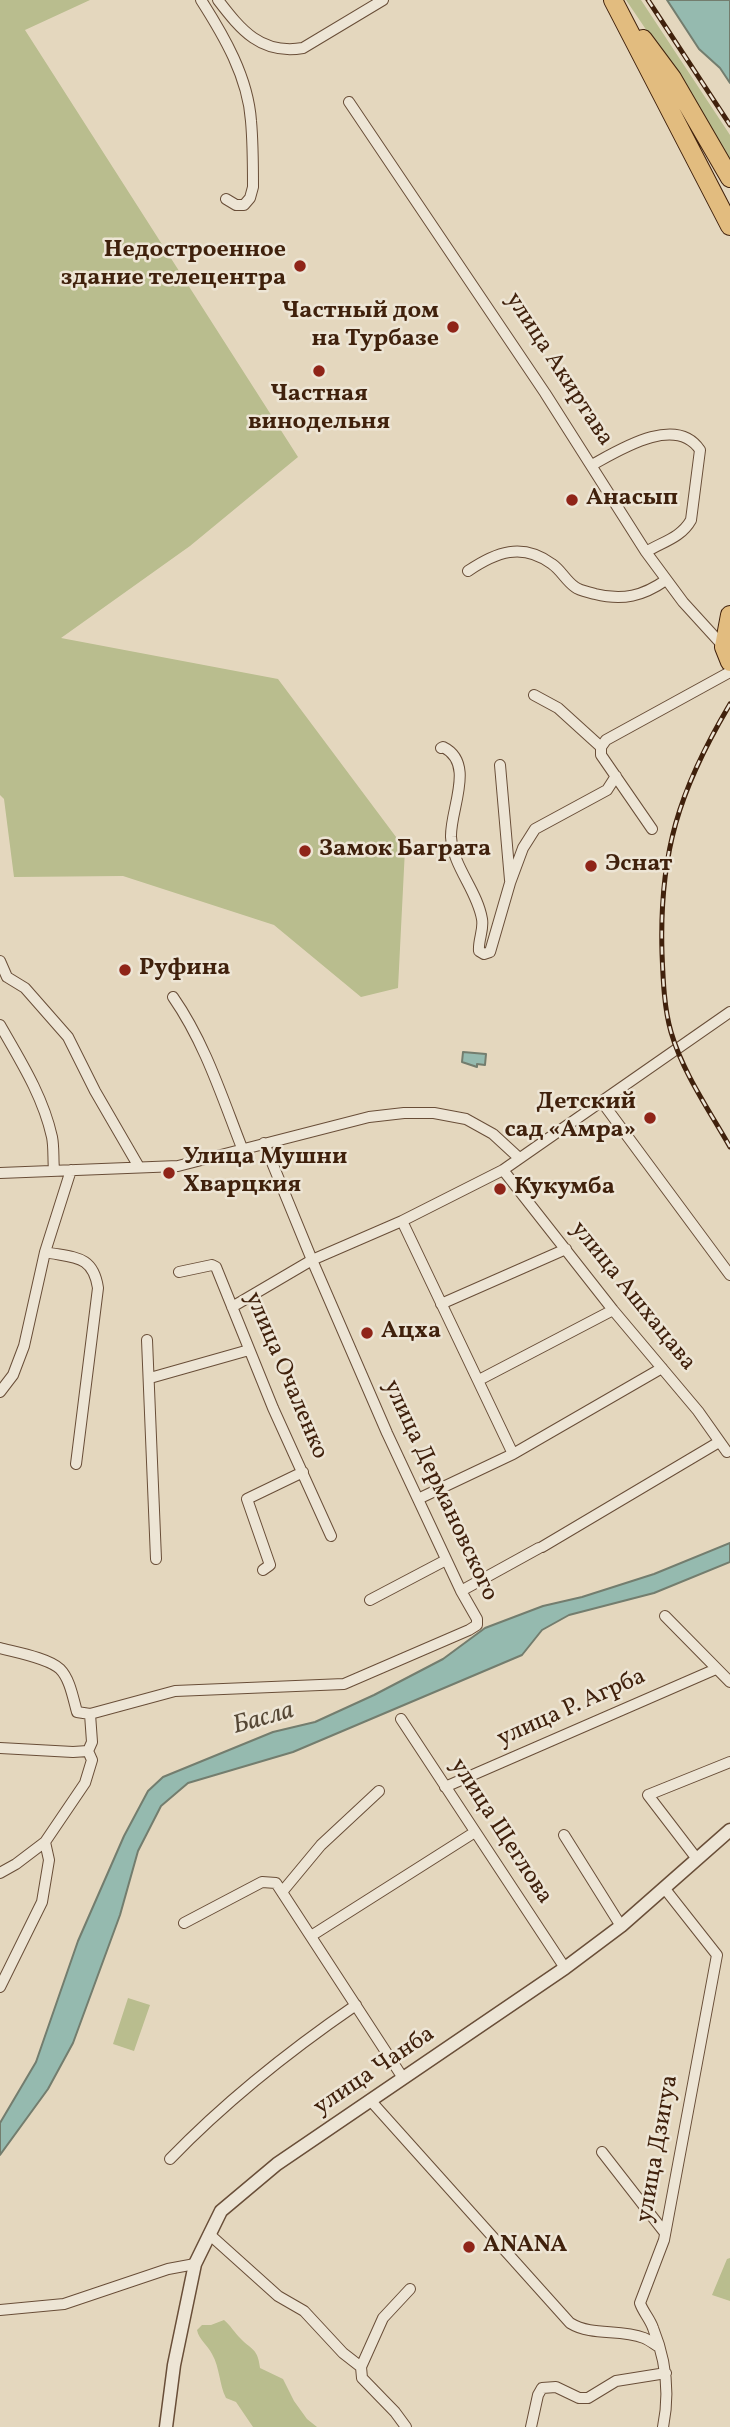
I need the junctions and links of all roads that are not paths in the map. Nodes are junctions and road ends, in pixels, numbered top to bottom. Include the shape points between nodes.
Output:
1 (201, 0) edge
2 (218, 0) edge
3 (383, 0) edge
4 (614, 0) edge
5 (651, 59) junction
6 (349, 102) dead end
7 (730, 178) edge
8 (226, 199) dead end
9 (730, 226) edge
10 (592, 465) junction
11 (646, 552) junction
12 (468, 571) dead end
13 (666, 580) junction
14 (730, 615) edge
15 (727, 654) edge
16 (730, 672) edge
17 (534, 695) dead end
18 (601, 747) junction
19 (441, 748) dead end
20 (500, 765) dead end
21 (616, 776) junction
22 (652, 829) dead end
23 (510, 883) junction
24 (0, 961) edge
25 (3, 979) edge
26 (173, 997) dead end
27 (730, 1012) edge
28 (0, 1025) edge
29 (602, 1102) junction
30 (264, 1143) junction
31 (243, 1148) junction
32 (518, 1157) junction
33 (139, 1167) junction
34 (54, 1170) junction
35 (71, 1170) junction
36 (503, 1170) junction
37 (0, 1172) edge
38 (402, 1221) junction
39 (566, 1249) junction
40 (45, 1252) junction
41 (312, 1260) junction
42 (180, 1272) dead end
43 (730, 1275) edge
44 (441, 1304) junction
45 (232, 1307) junction
46 (613, 1310) junction
47 (147, 1340) dead end
48 (249, 1350) junction
49 (662, 1368) junction
50 (150, 1378) junction
51 (479, 1380) junction
52 (0, 1392) edge
53 (719, 1443) junction
54 (727, 1452) dead end
55 (513, 1454) junction
56 (76, 1464) dead end
57 (303, 1472) junction
58 (418, 1499) junction
59 (331, 1536) dead end
60 (156, 1559) dead end
61 (446, 1560) junction
62 (263, 1570) dead end
63 (461, 1591) junction
64 (370, 1600) dead end
65 (664, 1616) dead end
66 (0, 1648) edge
67 (716, 1669) junction
68 (730, 1682) edge
69 (90, 1714) junction
70 (401, 1719) dead end
71 (0, 1748) edge
72 (88, 1751) junction
73 (730, 1762) edge
74 (445, 1787) junction
75 (379, 1791) dead end
76 (730, 1830) edge
77 (475, 1832) junction
78 (564, 1835) dead end
79 (45, 1842) junction
80 (697, 1859) junction
81 (0, 1872) edge
82 (665, 1889) junction
83 (282, 1892) junction
84 (184, 1923) dead end
85 (621, 1926) junction
86 (311, 1936) junction
87 (565, 1968) junction
88 (0, 1987) edge
89 (356, 2005) junction
90 (403, 2078) junction
91 (370, 2100) junction
92 (603, 2152) dead end
93 (170, 2159) dead end
94 (665, 2233) junction
95 (209, 2234) junction
96 (194, 2264) junction
97 (410, 2289) dead end
98 (4, 2311) edge
99 (659, 2347) junction
100 (360, 2367) junction
101 (666, 2372) junction
102 (166, 2427) edge
103 (406, 2427) edge
104 (531, 2427) edge
105 (663, 2427) edge

1 - 8 street via 226,38 251,119 250,198 244,205
2 - 3 street via 255,39 290,50 303,48
4 - 5 highway
5 - 7 highway via 672,78
5 - 9 highway
6 - 10 street, улица Акиртава
10 - 11 street, улица Акиртава
10 - 11 street via 625,446 662,434 695,442 700,450 691,520 674,538
11 - 13 street, улица Акиртава
12 - 13 street via 484,560 516,550 550,562 574,587 603,596 631,597
13 - 15 street, улица Акиртава
14 - 15 highway
16 - 18 street via 606,740
17 - 18 street via 558,708
18 - 21 street via 601,755
19 - 23 street via 453,751 458,762 461,777 451,839 483,920 478,944 484,954 490,952 495,939
20 - 23 street
21 - 22 street
21 - 23 street via 607,790 535,829
24 - 25 street
25 - 33 street via 24,988 68,1037
26 - 31 street via 210,1066
27 - 29 street
28 - 34 street via 41,1105 52,1137
29 - 32 street
29 - 43 street
30 - 31 street
30 - 32 street via 369,1117 434,1113 466,1119 493,1133
30 - 41 street, улица Дермановского
31 - 33 street via 178,1166
32 - 36 street
33 - 35 street
34 - 35 street
34 - 37 street
35 - 40 street
36 - 38 street
36 - 39 street, улица Ашхацава
38 - 41 street
38 - 44 street
39 - 44 street
39 - 46 street, улица Ашхацава
40 - 52 street via 24,1346 13,1375
40 - 56 street via 91,1266 98,1288
41 - 45 street
41 - 58 street, улица Дермановского
42 - 45 street, улица Очаленко via 216,1267
44 - 51 street
45 - 48 street, улица Очаленко
46 - 49 street, улица Ашхацава
46 - 51 street
47 - 50 street
48 - 50 street
48 - 57 street, улица Очаленко
49 - 53 street, улица Ашхацава
49 - 55 street
50 - 60 street
51 - 55 street
53 - 54 street, улица Ашхацава
53 - 63 street
55 - 58 street
57 - 59 street, улица Очаленко
57 - 62 street via 247,1499 270,1565
58 - 61 street, улица Дермановского
61 - 63 street, улица Дермановского
61 - 64 street
63 - 69 street, улица Дермановского via 477,1625 344,1684 175,1691
65 - 67 street
66 - 69 street via 60,1668 77,1712
67 - 68 street
67 - 74 street, улица Р. Агрба
69 - 72 street via 92,1742
70 - 74 street, улица Щеглова
71 - 72 street
72 - 79 street via 92,1760 85,1783
73 - 80 street via 648,1795
74 - 77 street, улица Щеглова
75 - 83 street via 321,1845
76 - 80 street, улица Чанба
77 - 86 street
77 - 87 street, улица Щеглова
78 - 85 street
79 - 81 street
79 - 88 street via 49,1860 42,1902
80 - 82 street, улица Чанба
82 - 85 street, улица Чанба
82 - 94 street, улица Дзигуа via 717,1955
83 - 84 street via 275,1883 262,1882
83 - 86 street
85 - 87 street, улица Чанба
86 - 89 street
87 - 90 street, улица Чанба
89 - 90 street
89 - 93 street via 262,2073
90 - 91 street, улица Чанба
91 - 95 street, улица Чанба via 238,2196 221,2211
91 - 99 street via 570,2323 587,2331 644,2338
92 - 94 street
94 - 99 street, улица Дзигуа via 640,2303
95 - 96 street, улица Чанба
95 - 100 street via 278,2296 304,2311
96 - 98 street via 64,2304
96 - 102 street, улица Чанба
97 - 100 street via 383,2318
99 - 101 street, улица Дзигуа
100 - 103 street via 362,2378
101 - 104 street via 615,2381 588,2398 556,2387 542,2388
101 - 105 street, улица Дзигуа

